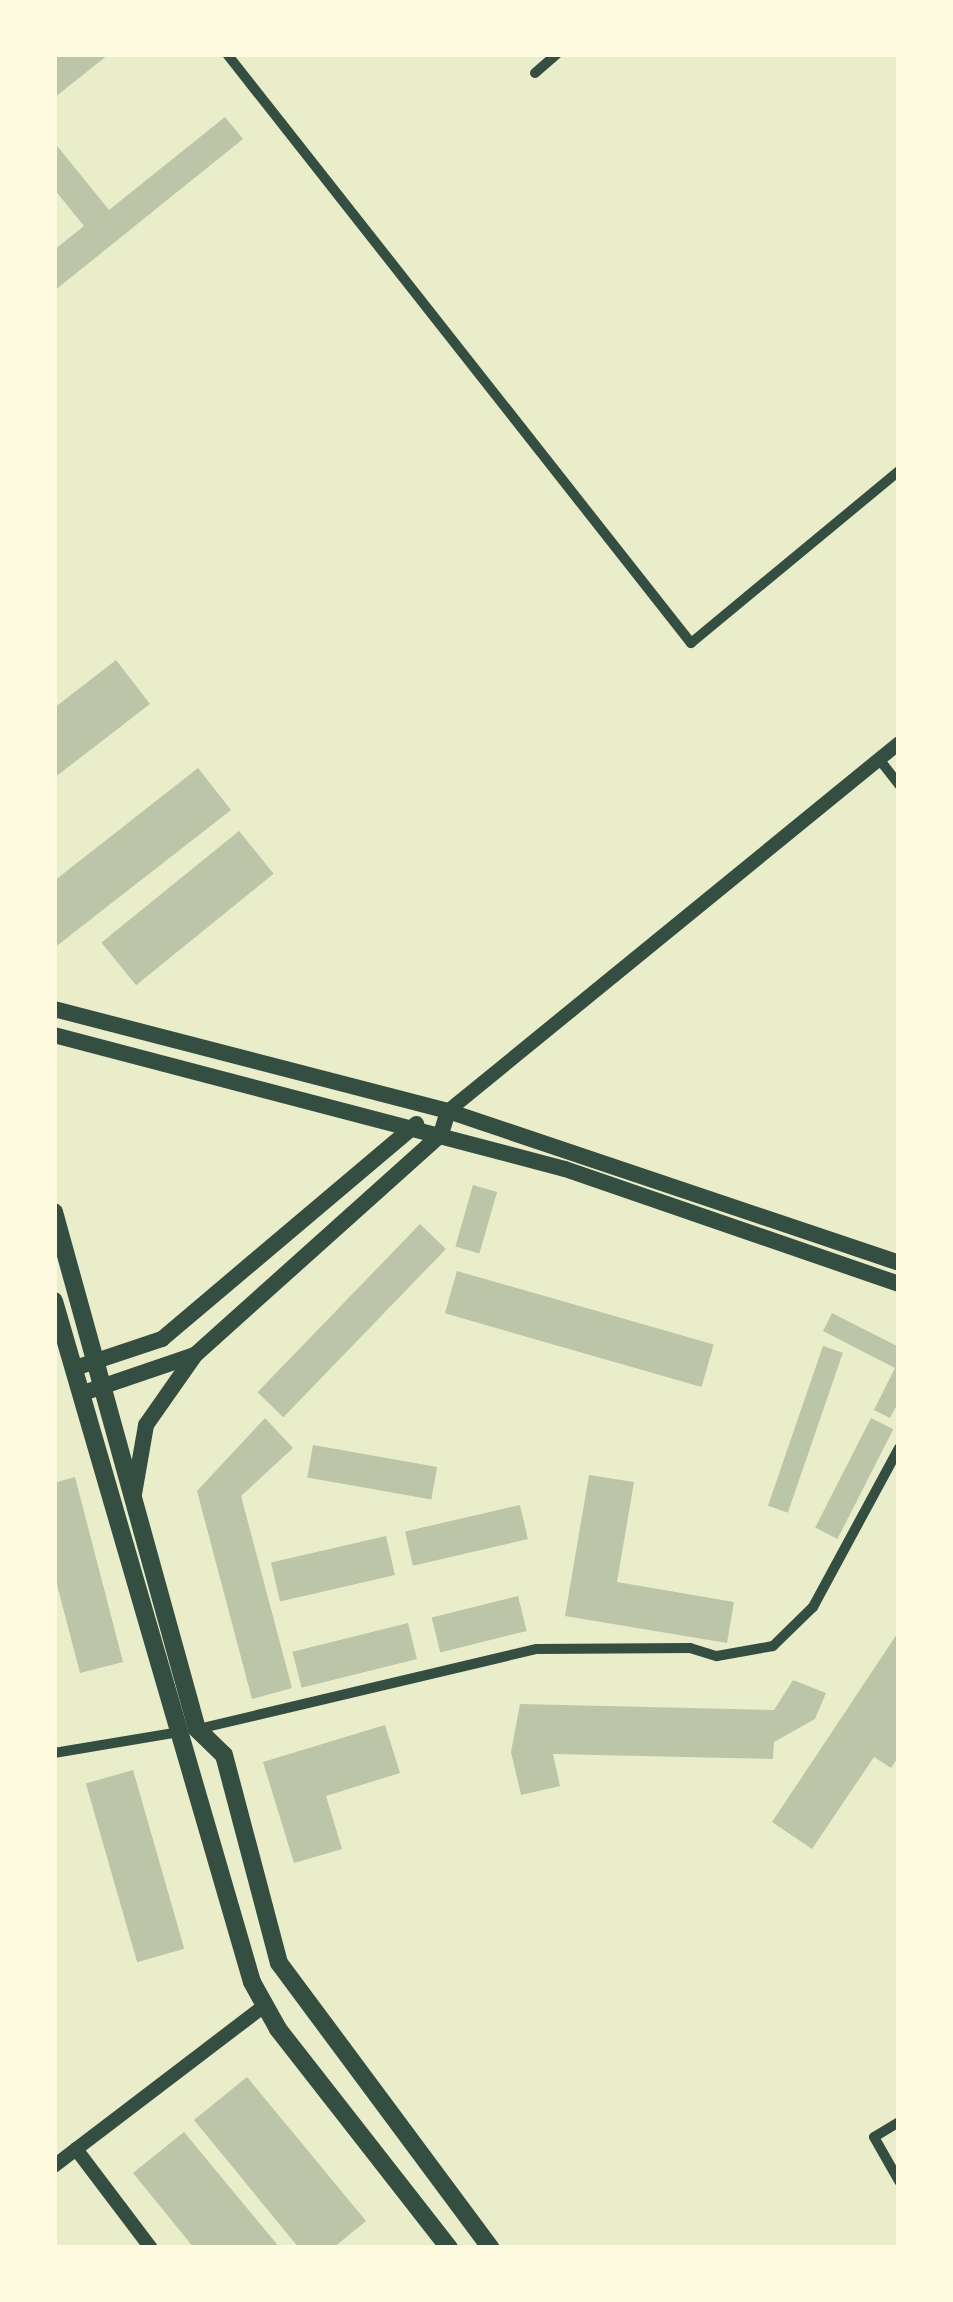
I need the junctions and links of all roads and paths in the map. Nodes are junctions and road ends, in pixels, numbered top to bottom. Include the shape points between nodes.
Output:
1 (226, 54) edge
2 (557, 54) edge
3 (535, 73) dead end
4 (899, 471) edge
5 (899, 743) edge
6 (878, 759) junction
7 (899, 785) edge
8 (54, 1010) edge
9 (54, 1035) edge
10 (448, 1111) junction
11 (412, 1126) junction
12 (441, 1134) junction
13 (54, 1212) edge
14 (899, 1263) edge
15 (899, 1284) edge
16 (54, 1301) edge
17 (195, 1355) junction
18 (98, 1361) junction
19 (75, 1368) junction
20 (105, 1386) junction
21 (82, 1393) junction
22 (899, 1448) edge
23 (134, 1494) junction
24 (191, 1730) junction
25 (54, 1753) edge
26 (267, 2010) junction
27 (899, 2122) edge
28 (79, 2152) junction
29 (54, 2166) edge
30 (899, 2181) edge
31 (151, 2248) edge
32 (448, 2248) edge
33 (491, 2248) edge

1 - 4 street via 691,643
2 - 3 street
5 - 6 street
6 - 7 street
6 - 10 street
8 - 10 main road
9 - 11 main road
10 - 11 main road
10 - 12 main road
10 - 14 main road
11 - 12 main road
11 - 18 main road via 162,1340
12 - 15 main road
12 - 17 main road
13 - 18 main road
16 - 19 main road
17 - 20 main road
17 - 23 main road via 146,1425
18 - 19 main road
18 - 20 main road
19 - 21 main road
20 - 21 main road
20 - 23 main road
21 - 24 main road
22 - 24 street via 813,1607 773,1646 718,1656 690,1648 537,1649
23 - 24 main road
24 - 25 street
24 - 26 main road via 236,1939
24 - 33 main road via 224,1755 270,1937 292,1989
26 - 28 street
26 - 32 main road
27 - 30 street via 874,2137
28 - 29 street
28 - 31 street

